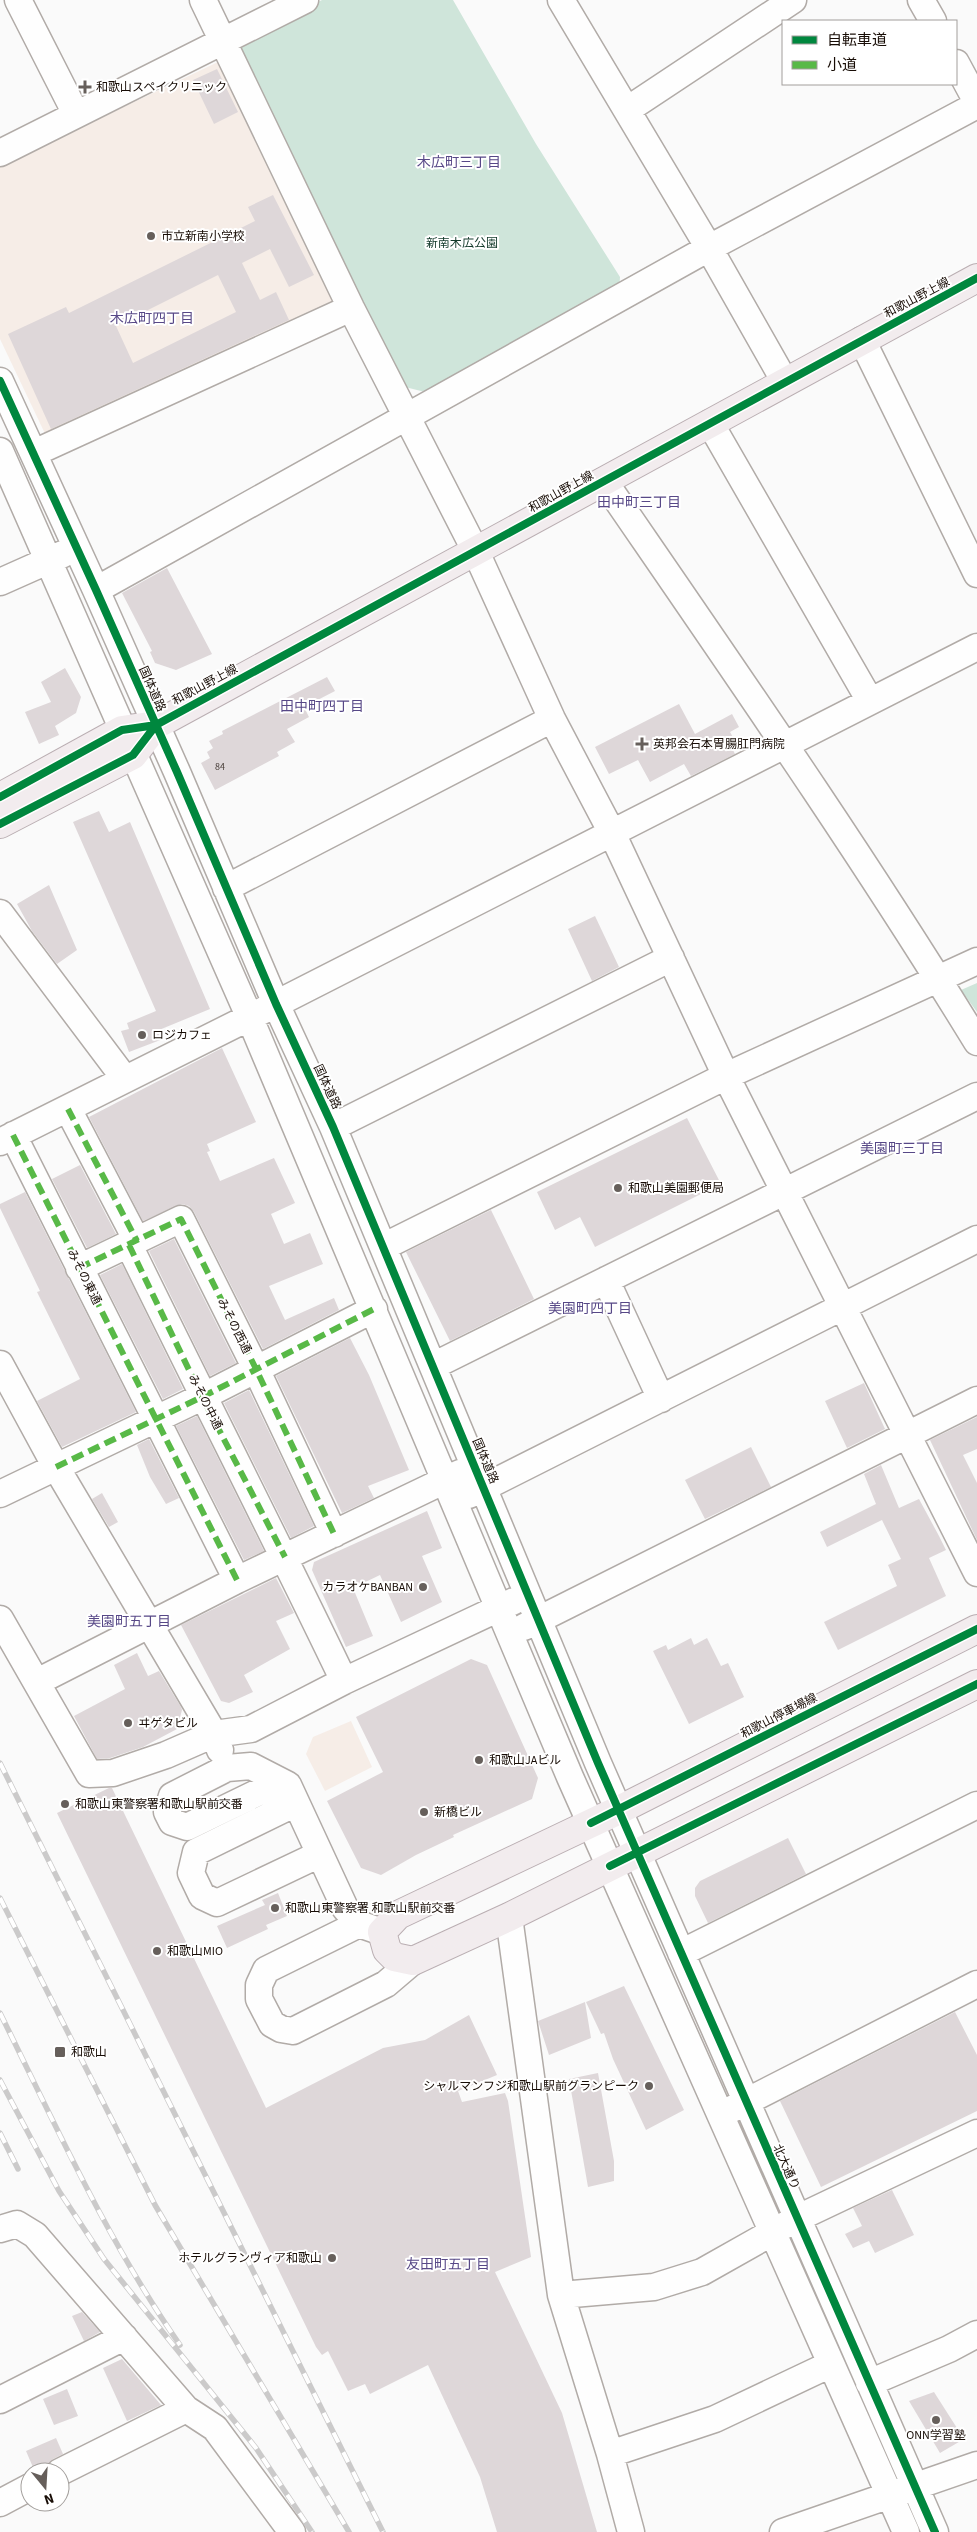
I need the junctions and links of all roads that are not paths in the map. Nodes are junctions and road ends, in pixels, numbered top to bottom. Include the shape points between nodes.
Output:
1 (18, 0) edge
2 (203, 0) edge
3 (305, 0) edge
4 (561, 0) edge
5 (793, 0) edge
6 (921, 0) edge
7 (932, 20) edge
8 (223, 40) junction
9 (957, 65) edge
10 (977, 103) edge
11 (627, 110) junction
12 (76, 114) junction
13 (0, 153) edge
14 (709, 248) junction
15 (977, 278) edge
16 (351, 308) junction
17 (862, 340) junction
18 (0, 381) edge
19 (786, 382) junction
20 (405, 417) junction
21 (710, 422) junction
22 (0, 451) edge
23 (34, 453) junction
24 (604, 481) junction
25 (77, 547) junction
26 (476, 552) junction
27 (47, 561) junction
28 (977, 574) edge
29 (0, 582) edge
30 (96, 590) junction
31 (977, 647) edge
32 (870, 702) junction
33 (552, 719) junction
34 (156, 725) junction
35 (122, 730) junction
36 (785, 746) junction
37 (133, 755) junction
38 (0, 797) edge
39 (0, 824) edge
40 (612, 833) junction
41 (226, 888) junction
42 (0, 913) edge
43 (671, 958) junction
44 (977, 961) edge
45 (938, 978) junction
46 (276, 1004) junction
47 (249, 1016) junction
48 (977, 1042) edge
49 (726, 1076) junction
50 (125, 1079) junction
51 (977, 1096) edge
52 (68, 1109) junction
53 (333, 1128) junction
54 (7, 1138) edge
55 (785, 1191) junction
56 (977, 1239) edge
57 (133, 1243) junction
58 (383, 1247) junction
59 (79, 1268) junction
60 (606, 1280) junction
61 (844, 1308) junction
62 (374, 1309) junction
63 (0, 1364) edge
64 (432, 1366) junction
65 (256, 1369) junction
66 (202, 1397) junction
67 (661, 1399) junction
68 (977, 1400) edge
69 (155, 1420) junction
70 (908, 1434) junction
71 (56, 1467) junction
72 (479, 1477) junction
73 (450, 1491) junction
74 (0, 1494) edge
75 (334, 1534) junction
76 (285, 1557) junction
77 (977, 1573) edge
78 (237, 1580) junction
79 (528, 1595) junction
80 (499, 1608) junction
81 (0, 1618) edge
82 (539, 1620) junction
83 (148, 1625) junction
84 (977, 1629) edge
85 (510, 1634) junction
86 (344, 1681) junction
87 (38, 1682) junction
88 (977, 1684) edge
89 (214, 1734) junction
90 (227, 1768) junction
91 (294, 1799) junction
92 (977, 1805) edge
93 (619, 1810) junction
94 (591, 1823) junction
95 (637, 1853) junction
96 (320, 1854) junction
97 (610, 1866) junction
98 (509, 1917) junction
99 (371, 1928) junction
100 (681, 1953) junction
101 (413, 1961) junction
102 (977, 1984) edge
103 (745, 2102) junction
104 (722, 2114) junction
105 (977, 2133) edge
106 (796, 2219) junction
107 (0, 2229) edge
108 (773, 2230) junction
109 (561, 2295) junction
110 (977, 2334) edge
111 (124, 2337) junction
112 (832, 2364) junction
113 (869, 2383) junction
114 (0, 2400) edge
115 (186, 2409) junction
116 (610, 2454) junction
117 (977, 2465) edge
118 (70, 2467) edge
119 (914, 2486) junction
120 (20, 2493) edge
121 (890, 2495) junction
122 (0, 2503) edge
123 (292, 2532) edge
124 (631, 2532) edge
125 (783, 2532) edge
126 (906, 2532) edge
127 (935, 2532) edge

1 - 12 street
2 - 8 street
3 - 8 street
4 - 11 street
5 - 11 street
6 - 7 street
8 - 12 street
8 - 16 street
9 - 10 street
10 - 14 street
11 - 14 street
12 - 13 street
14 - 19 street
14 - 20 street
15 - 17 main road, 和歌山野上線
16 - 20 street
16 - 23 street
17 - 19 main road, 和歌山野上線
17 - 28 street
18 - 23 street, 国体道路
19 - 21 main road, 和歌山野上線
20 - 26 street
20 - 30 street
21 - 24 main road, 和歌山野上線
21 - 32 street
22 - 27 street
23 - 25 street, 国体道路
24 - 26 main road, 和歌山野上線
24 - 36 street
25 - 27 street
25 - 30 street, 国体道路
26 - 33 street
26 - 34 main road, 和歌山野上線
27 - 29 street
27 - 35 street
30 - 34 street, 国体道路
31 - 32 street
32 - 36 street
33 - 40 street
33 - 41 street
34 - 35 main road, 和歌山野上線
34 - 37 main road, 和歌山野上線
34 - 41 street, 国体道路
35 - 37 street
35 - 38 main road, 和歌山野上線
36 - 40 street
36 - 45 street
37 - 39 main road, 和歌山野上線
37 - 47 street
40 - 43 street
40 - 46 street
41 - 46 street, 国体道路
42 - 50 street
43 - 49 street
43 - 53 street
44 - 45 street
45 - 48 street
45 - 49 street
46 - 47 street
46 - 53 street, 国体道路
47 - 50 street
47 - 62 street
49 - 55 street
49 - 58 street
50 - 52 street
51 - 55 street
52 - 54 street
52 - 57 street, みその中通
53 - 58 street, 国体道路
54 - 59 street, みその東通
55 - 60 street
55 - 61 street
56 - 61 street
57 - 59 street, みその西通
57 - 65 street, みその西通 via 180,1219
57 - 66 street, みその中通
58 - 64 street, 国体道路
59 - 69 street, みその東通
60 - 64 street
60 - 67 street
61 - 67 street
61 - 70 street
62 - 65 street
62 - 73 street
63 - 71 street
64 - 72 street, 国体道路
65 - 66 street
65 - 75 street, みその西通
66 - 69 street
66 - 76 street, みその中通
67 - 72 street
68 - 70 street
69 - 71 street
69 - 78 street, みその東通
70 - 77 street
70 - 82 street
71 - 74 street
71 - 83 street
72 - 73 street
72 - 79 street, 国体道路
73 - 75 street
73 - 80 street
75 - 76 street
76 - 78 street
76 - 86 street, みその中通
78 - 83 street
79 - 80 street
79 - 82 street, 国体道路
80 - 85 street
80 - 86 street
81 - 87 street
82 - 85 street
82 - 93 street, 国体道路
83 - 87 street
83 - 89 street
84 - 93 main road, 和歌山停車場線
85 - 94 street
86 - 89 street via 250,1729
87 - 89 street via 88,1774 113,1773
88 - 95 main road
89 - 90 street
90 - 91 street via 251,1766 288,1785
90 - 91 street via 172,1796 167,1812 172,1822 186,1827 261,1792
91 - 96 street
91 - 96 street via 196,1852 191,1873 202,1896 217,1904
92 - 100 street
93 - 94 main road, 和歌山停車場線
93 - 95 street, 北大通り
94 - 97 street
94 - 99 main road, 和歌山停車場線
95 - 97 main road
95 - 100 street, 北大通り
96 - 99 street via 345,1908
97 - 98 main road
97 - 104 street
98 - 101 main road
98 - 109 street
99 - 101 main road via 394,1957
99 - 101 street via 266,1970 259,1985 259,1999 272,2024 293,2031 386,1984
100 - 103 street, 北大通り
102 - 103 street
103 - 104 street
103 - 106 street, 北大通り
104 - 108 street
105 - 106 street
106 - 108 street
106 - 113 street, 北大通り
107 - 111 street via 17,2224 35,2235
108 - 109 street via 702,2272 654,2287
108 - 112 street
109 - 116 street
110 - 113 street
111 - 114 street
111 - 115 street
112 - 116 street via 715,2419
112 - 121 street
113 - 119 street, 北大通り
115 - 118 street
115 - 123 street via 215,2428
116 - 124 street
117 - 119 street
119 - 121 street
119 - 127 street, 北大通り
120 - 122 street
121 - 125 street
121 - 126 street

